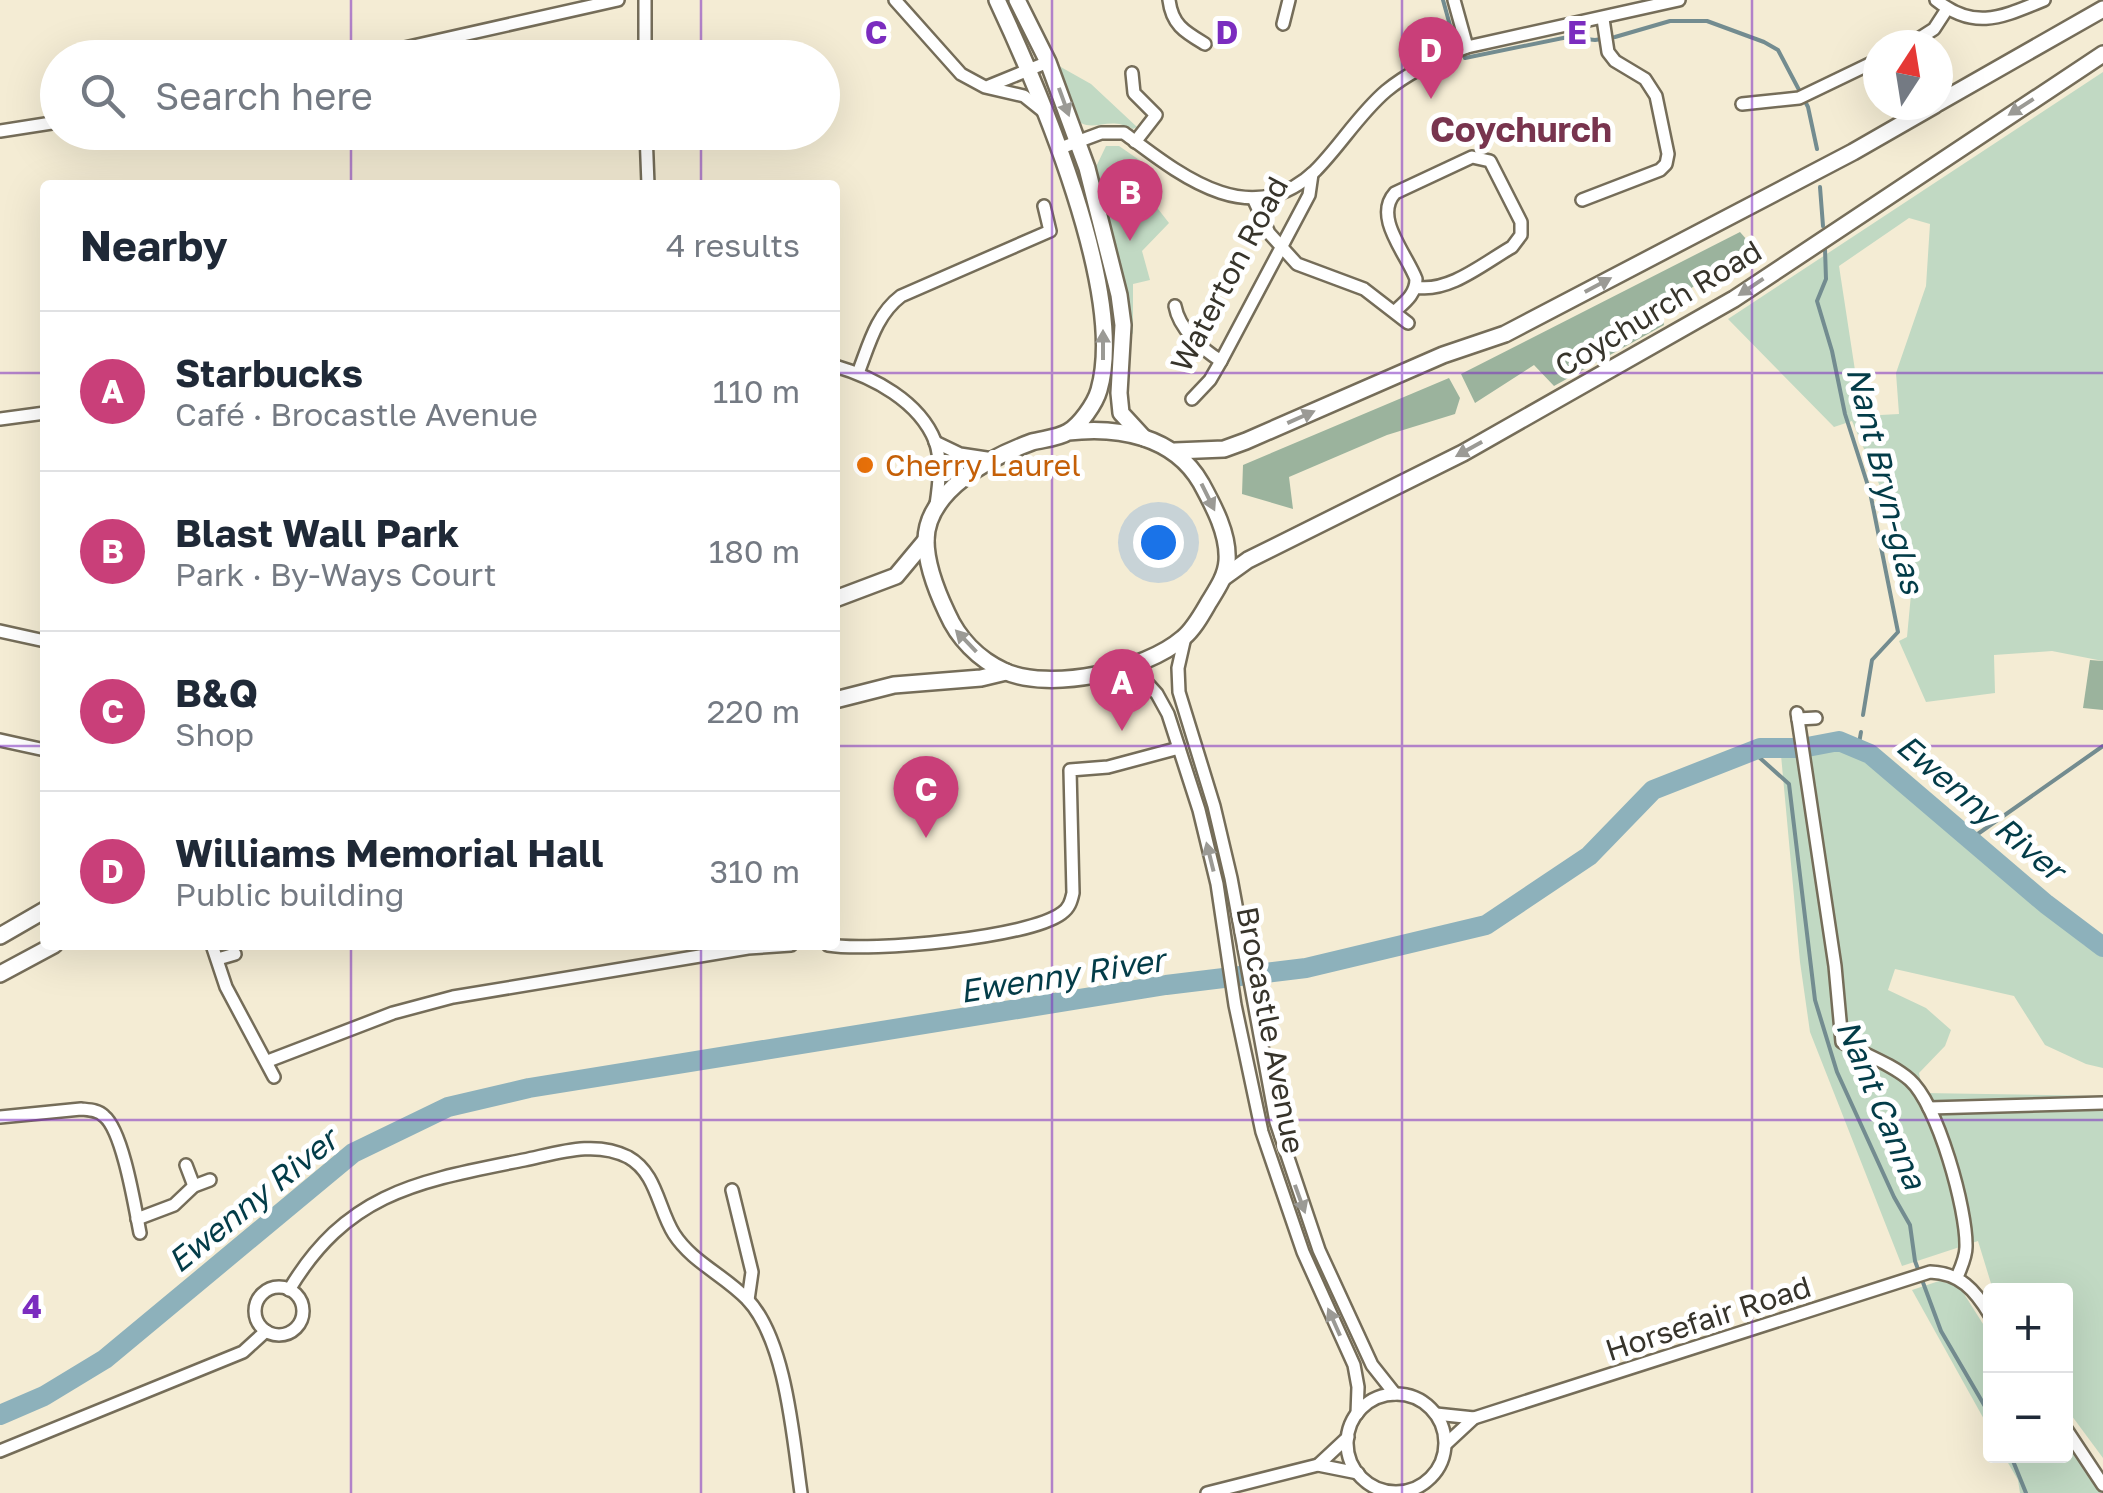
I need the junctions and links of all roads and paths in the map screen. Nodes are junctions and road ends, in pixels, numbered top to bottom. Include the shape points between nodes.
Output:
1 (618, 0) edge
2 (645, 0) edge
3 (895, 0) edge
4 (998, 0) edge
5 (1017, 0) edge
6 (1169, 0) edge
7 (1289, 0) edge
8 (1454, 0) edge
9 (1679, 0) edge
10 (1936, 0) edge
11 (2044, 0) edge
12 (2103, 8) edge
13 (1947, 9) junction
14 (1602, 19) junction
15 (1284, 24) dead end
16 (1932, 30) edge
17 (440, 40) edge
18 (645, 40) edge
19 (1205, 44) dead end
20 (1467, 46) junction
21 (2103, 54) edge
22 (1048, 62) junction
23 (1863, 67) edge
24 (1030, 70) junction
25 (1132, 73) dead end
26 (986, 87) junction
27 (1953, 94) edge
28 (1742, 104) dead end
29 (1044, 112) junction
30 (1908, 120) edge
31 (40, 125) edge
32 (0, 131) edge
33 (1078, 142) junction
34 (1136, 142) junction
35 (1058, 149) junction
36 (647, 150) edge
37 (1312, 174) junction
38 (648, 180) edge
39 (1253, 198) junction
40 (1582, 200) dead end
41 (1044, 206) dead end
42 (1280, 248) junction
43 (1416, 287) junction
44 (1175, 306) dead end
45 (1395, 312) junction
46 (1408, 323) dead end
47 (1221, 362) junction
48 (840, 368) edge
49 (858, 373) junction
50 (1192, 399) dead end
51 (40, 415) edge
52 (0, 419) edge
53 (1068, 432) junction
54 (1145, 438) junction
55 (935, 442) junction
56 (1175, 451) junction
57 (996, 459) junction
58 (936, 509) junction
59 (926, 540) junction
60 (1223, 578) junction
61 (840, 597) edge
62 (0, 631) edge
63 (1185, 637) junction
64 (40, 640) edge
65 (1121, 669) junction
66 (1006, 672) junction
67 (840, 699) edge
68 (1816, 718) dead end
69 (0, 740) edge
70 (1179, 748) junction
71 (40, 749) edge
72 (40, 913) edge
73 (0, 936) edge
74 (840, 947) edge
75 (45, 950) edge
76 (214, 950) edge
77 (736, 950) edge
78 (235, 954) dead end
79 (218, 960) junction
80 (0, 974) edge
81 (268, 1061) junction
82 (274, 1077) dead end
83 (2103, 1104) edge
84 (1929, 1108) junction
85 (0, 1117) edge
86 (186, 1165) dead end
87 (210, 1180) dead end
88 (194, 1186) junction
89 (732, 1190) dead end
90 (137, 1219) junction
91 (140, 1233) dead end
92 (1957, 1277) junction
93 (290, 1290) junction
94 (748, 1300) junction
95 (1983, 1302) edge
96 (266, 1331) junction
97 (1394, 1394) junction
98 (1357, 1414) junction
99 (1436, 1414) junction
100 (1474, 1418) junction
101 (1348, 1437) junction
102 (2073, 1439) edge
103 (1446, 1444) junction
104 (0, 1451) edge
105 (1318, 1465) junction
106 (1358, 1474) junction
107 (1434, 1474) junction
108 (2103, 1484) edge
109 (1389, 1492) edge
110 (801, 1493) edge
111 (1207, 1493) edge
112 (1433, 1493) edge

1 - 17 street
2 - 18 street
3 - 26 street via 946,60
4 - 24 main road
5 - 22 main road
6 - 19 street via 1178,27
7 - 15 street
8 - 20 street
9 - 14 street
10 - 13 street
11 - 13 street via 1976,21
12 - 27 main road, Coychurch Road
13 - 16 street
14 - 20 street
14 - 40 street via 1615,61 1652,86 1668,154 1660,170
20 - 37 street via 1389,88
21 -> 60 main road, Coychurch Road via 1734,299 1463,453
22 - 24 street
22 -> 33 main road
23 - 28 street via 1804,96
24 - 26 street
24 - 29 main road
25 - 34 street via 1134,93 1156,114
26 - 29 street via 1024,96
29 - 35 main road
56 -> 30 main road, Coychurch Road via 1246,442 1505,334
31 - 32 street
33 - 34 street via 1114,131
33 - 35 street
33 - 54 main road via 1119,295 1121,413
34 - 39 street via 1197,185
53 -> 35 main road via 1100,388 1104,357 1091,256
36 - 38 street
37 - 39 street
37 - 42 street, Waterton Road via 1309,195
39 - 42 street
41 - 49 street via 1050,231 890,304
42 - 45 street via 1297,264 1364,289
42 - 47 street, Waterton Road
43 - 43 street via 1446,284 1518,240 1521,222 1490,161 1472,157 1389,199 1385,215
43 - 45 street
44 - 47 street via 1178,320
45 - 46 street
47 - 50 street, Waterton Road
48 - 49 street
49 - 55 street via 910,406
51 - 52 street
53 - 54 main road via 1108,430
53 - 57 main road
54 - 56 main road
55 - 57 street
55 - 58 street
56 -> 60 main road via 1200,480 1218,519 1227,560
57 - 58 main road via 969,474
58 - 59 main road
59 - 61 main road via 896,576
66 -> 59 main road via 957,634 936,588
60 - 63 main road
62 - 64 street
63 - 65 main road
63 -> 97 street, Brocastle Avenue via 1179,692 1214,806 1264,1071 1292,1175 1351,1322
65 - 66 main road via 1056,680
65 - 70 street, Brocastle Avenue via 1157,694
66 - 67 main road
68 - 84 street via 1799,720 1842,1042 1911,1081
69 - 71 street
70 - 74 street via 1070,770 1073,893 1060,915 1014,930
98 -> 70 street, Brocastle Avenue via 1354,1365 1284,1204 1262,1132 1217,884
72 - 73 main road
75 - 80 main road
76 - 79 street
77 - 81 street via 453,997
78 - 79 street
79 - 81 street
81 - 82 street
83 - 84 street
84 - 92 street via 1959,1198 1967,1249
85 - 90 street via 100,1113 117,1138
86 - 88 street
87 - 88 street
88 - 90 street via 174,1205
89 - 94 street via 752,1272
90 - 91 street
92 - 95 street
92 - 100 street, Horsefair Road via 1930,1272
93 - 94 street via 329,1234 394,1192 580,1148 631,1159 648,1176 690,1254
93 - 96 street via 268,1290 258,1300 257,1320
93 - 96 street via 301,1304 300,1320 290,1332
94 - 110 street via 774,1342
96 - 104 street via 243,1352
97 - 98 street
97 - 99 street via 1418,1399
98 - 101 street
99 - 100 street, Horsefair Road
99 - 103 street
100 - 103 street, Horsefair Road
101 - 105 street
101 - 106 street
102 - 108 street
103 - 107 street
105 - 106 street
105 - 111 street
106 - 109 street
107 - 109 street via 1414,1489
107 - 112 street

